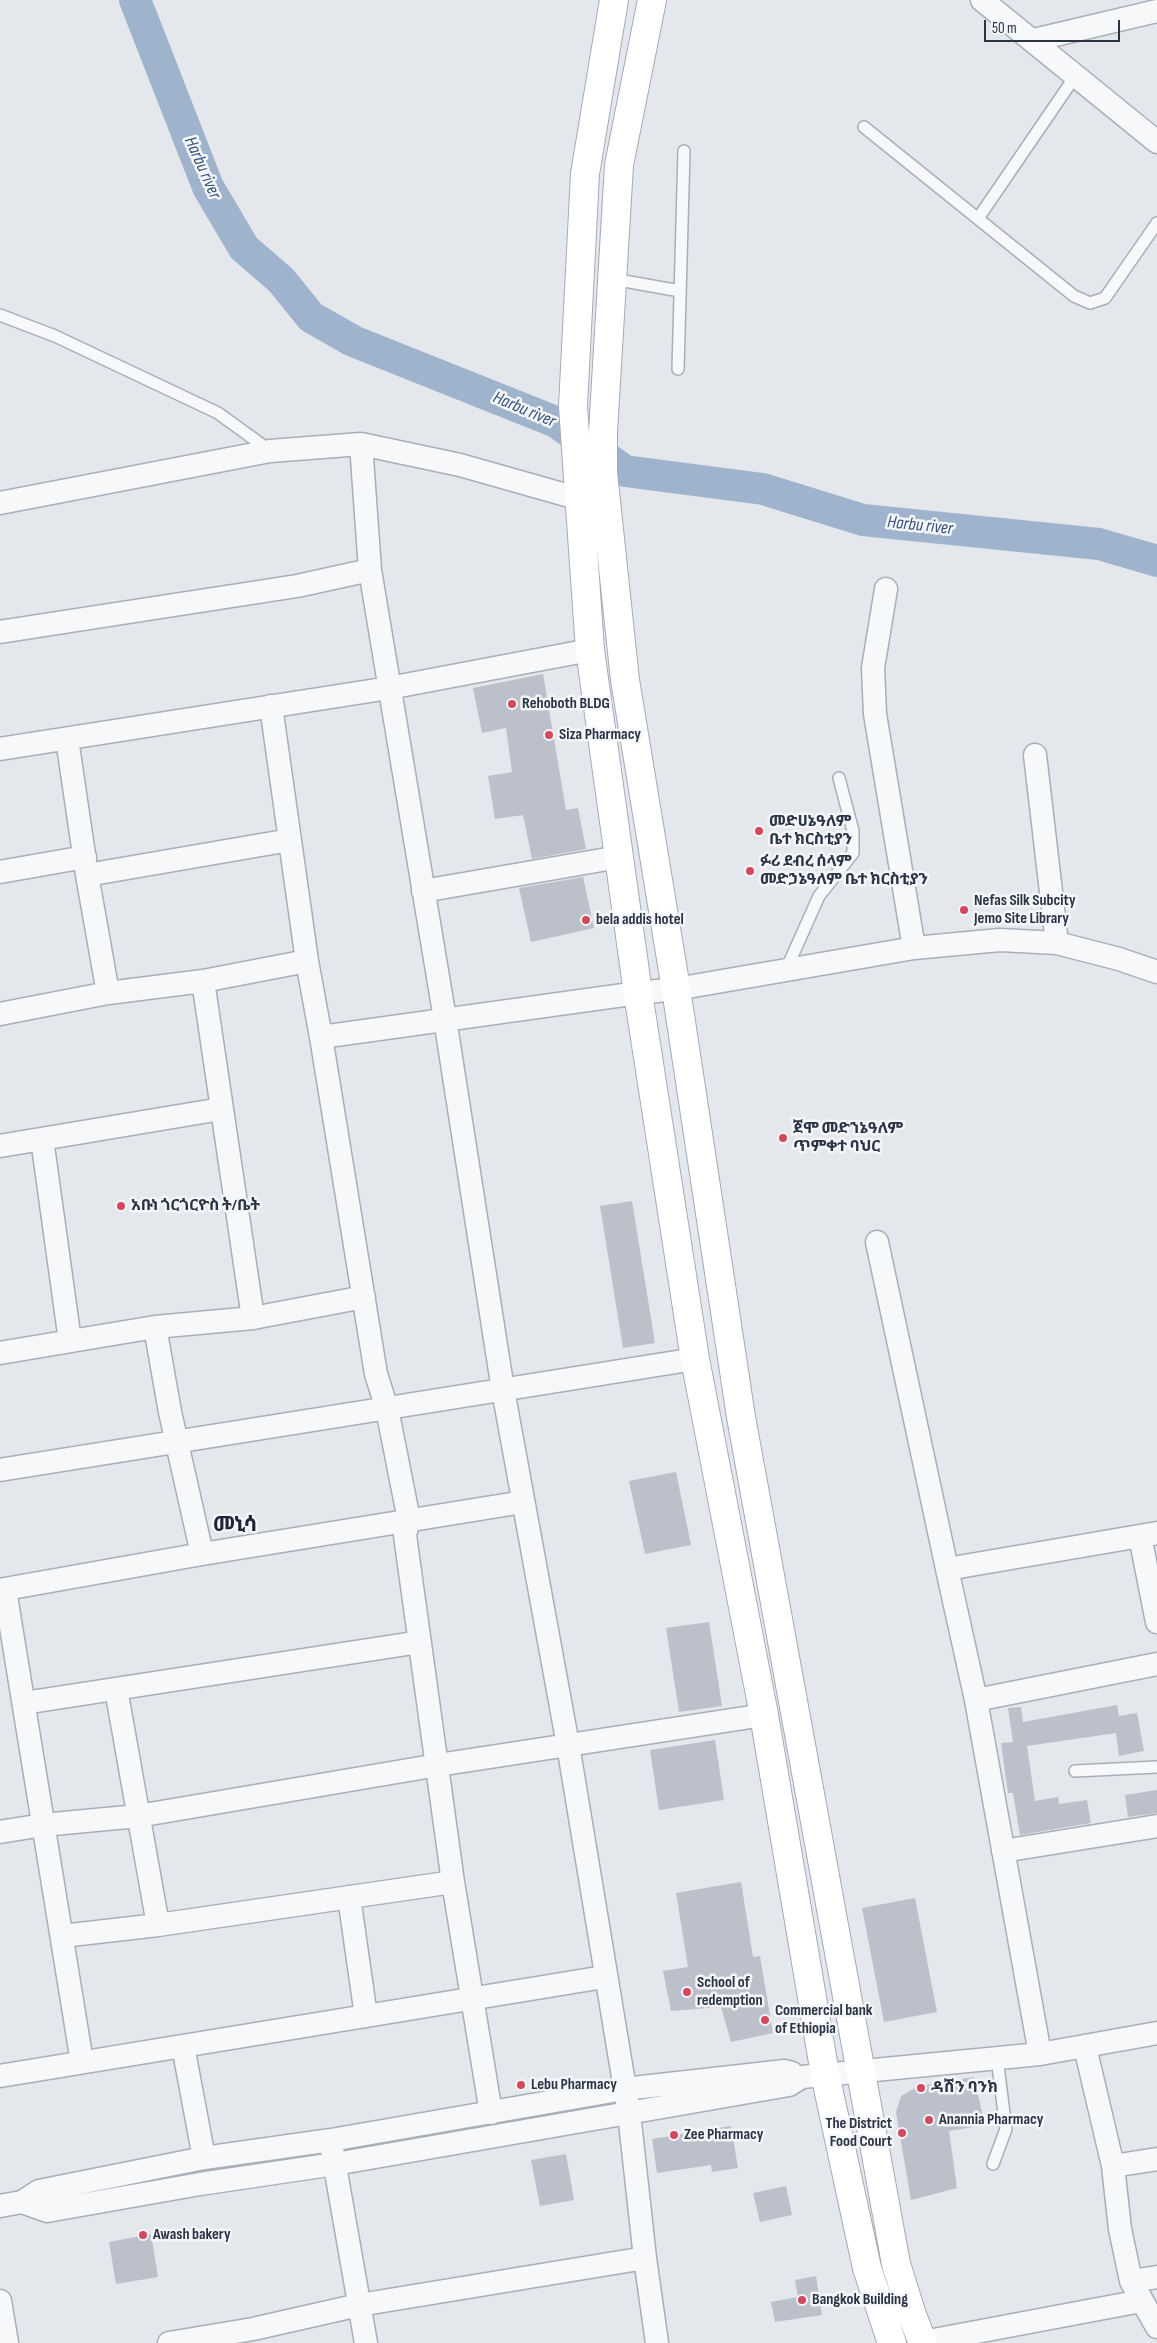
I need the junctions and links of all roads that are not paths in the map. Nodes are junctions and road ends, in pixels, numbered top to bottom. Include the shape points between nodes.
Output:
1 (614, 0) edge
2 (652, 0) edge
3 (982, 0) edge
4 (1157, 11) edge
5 (1034, 40) junction
6 (1076, 75) junction
7 (864, 127) dead end
8 (1157, 142) edge
9 (684, 151) dead end
10 (979, 218) junction
11 (1157, 223) edge
12 (611, 279) junction
13 (680, 291) junction
14 (0, 315) edge
15 (678, 369) dead end
16 (361, 444) junction
17 (270, 451) junction
18 (593, 500) junction
19 (0, 504) edge
20 (370, 570) junction
21 (886, 588) dead end
22 (0, 632) edge
23 (590, 650) junction
24 (389, 688) junction
25 (271, 706) junction
26 (67, 739) junction
27 (0, 749) edge
28 (1035, 755) dead end
29 (839, 778) dead end
30 (290, 840) junction
31 (619, 857) junction
32 (86, 866) junction
33 (0, 872) edge
34 (423, 891) junction
35 (1057, 943) junction
36 (914, 948) junction
37 (307, 961) junction
38 (786, 970) junction
39 (1157, 972) edge
40 (202, 981) junction
41 (676, 989) junction
42 (638, 992) junction
43 (108, 994) junction
44 (0, 1014) edge
45 (445, 1019) junction
46 (321, 1037) junction
47 (221, 1109) junction
48 (42, 1139) junction
49 (0, 1146) edge
50 (877, 1242) dead end
51 (364, 1297) junction
52 (253, 1318) junction
53 (155, 1327) junction
54 (70, 1341) junction
55 (0, 1353) edge
56 (695, 1359) junction
57 (503, 1390) junction
58 (387, 1408) junction
59 (177, 1442) junction
60 (0, 1470) edge
61 (523, 1502) junction
62 (410, 1520) junction
63 (1149, 1534) edge
64 (202, 1554) junction
65 (947, 1569) junction
66 (3, 1590) edge
67 (1157, 1622) edge
68 (420, 1642) junction
69 (1157, 1664) edge
70 (116, 1689) junction
71 (976, 1700) junction
72 (24, 1703) junction
73 (764, 1714) junction
74 (568, 1745) junction
75 (438, 1765) junction
76 (1157, 1767) edge
77 (1075, 1771) dead end
78 (138, 1816) junction
79 (43, 1825) junction
80 (1157, 1826) edge
81 (0, 1832) edge
82 (1003, 1851) junction
83 (454, 1882) junction
84 (349, 1897) junction
85 (158, 1925) junction
86 (62, 1936) junction
87 (604, 1977) junction
88 (474, 1998) junction
89 (366, 2016) junction
90 (1157, 2033) edge
91 (184, 2046) junction
92 (1085, 2047) junction
93 (1040, 2054) junction
94 (997, 2058) junction
95 (82, 2062) junction
96 (860, 2070) junction
97 (814, 2075) junction
98 (0, 2076) edge
99 (624, 2089) junction
100 (491, 2113) junction
101 (628, 2113) junction
102 (331, 2140) junction
103 (204, 2158) junction
104 (1157, 2159) edge
105 (335, 2164) junction
106 (993, 2164) dead end
107 (1112, 2166) junction
108 (22, 2202) junction
109 (0, 2206) edge
110 (645, 2258) junction
111 (1157, 2277) edge
112 (1131, 2281) junction
113 (0, 2301) edge
114 (1141, 2301) junction
115 (358, 2305) junction
116 (1157, 2327) edge
117 (254, 2336) edge
118 (923, 2342) edge
119 (7, 2343) edge
120 (169, 2343) edge
121 (366, 2343) edge
122 (657, 2343) edge
123 (892, 2343) edge

1 - 18 main road via 585,174 573,406 575,442
2 - 12 main road via 619,165
3 - 5 street
4 - 5 street
5 - 6 street
6 - 8 street
6 - 10 lane
7 - 10 lane
9 - 13 lane
10 - 11 lane via 1074,296 1090,303 1104,298
12 - 13 lane
12 - 18 main road via 603,474
13 - 15 lane
14 - 17 lane via 55,336 218,413
16 - 17 street
16 - 18 street via 460,465
16 - 20 street
17 - 19 street
18 - 23 main road
18 - 41 main road
20 - 22 street via 297,586
20 - 24 street
21 - 36 street via 873,668 875,714
23 - 24 street
23 - 31 main road
24 - 25 street
24 - 34 street
25 - 26 street
25 - 30 street
26 - 27 street
26 - 32 street
28 - 35 street
29 - 38 lane via 853,831 853,853 819,896
30 - 32 street
30 - 37 street
31 - 34 street
31 - 42 main road
32 - 33 street
32 - 43 street
34 - 45 street
35 - 36 street via 1000,940
35 - 39 street
36 - 38 street
37 - 40 street
37 - 46 street
38 - 41 street
40 - 43 street
40 - 47 street
41 - 42 street
41 - 96 main road via 741,1417
42 - 45 street
42 - 56 main road
43 - 44 street
45 - 46 street
45 - 57 street
46 - 51 street
47 - 48 street
47 - 52 street
48 - 49 street
48 - 54 street
50 - 65 street
51 - 52 street
51 - 58 street via 376,1374
52 - 53 street
53 - 54 street
53 - 59 street
54 - 55 street
56 - 57 street
56 - 73 main road
57 - 58 street
57 - 61 street
58 - 59 street
58 - 62 street
59 - 60 street
59 - 64 street
61 - 62 street
61 - 74 street
62 - 64 street
62 - 68 street via 406,1543
63 - 65 street
63 - 67 street
64 - 66 street
65 - 71 street
66 - 72 street
68 - 70 street
68 - 75 street
69 - 71 street
70 - 72 street
70 - 78 street
71 - 82 street
72 - 79 street
73 - 74 street
73 - 97 main road
74 - 75 street
74 - 87 street
75 - 78 street
75 - 83 street
76 - 77 lane
78 - 79 street
78 - 85 street
79 - 81 street
79 - 86 street
80 - 82 street
82 - 93 street
83 - 84 street
83 - 88 street
84 - 85 street
84 - 89 street
85 - 86 street
86 - 95 street
87 - 88 street
87 - 99 street
88 - 89 street
88 - 100 street
89 - 91 street
90 - 92 street
91 - 95 street
91 - 103 street
92 - 93 street
92 - 107 street
93 - 94 street
94 - 96 street
94 - 106 lane via 1006,2129
95 - 98 street
96 - 97 street
96 - 118 main road via 896,2264
97 - 99 street via 786,2071
97 - 101 street via 789,2085
97 - 123 main road via 867,2268
99 - 100 street
99 - 101 street
100 - 102 street
101 - 105 street
101 - 110 street
102 - 103 street
102 - 105 street
103 - 108 street via 39,2191
104 - 107 street
105 - 108 street via 47,2211
105 - 115 street
107 - 112 street
108 - 109 street
110 - 115 street
110 - 122 street
111 - 112 street
112 - 114 street
113 - 119 street
114 - 116 street
114 - 118 street
115 - 117 street
115 - 121 street
117 - 120 street

